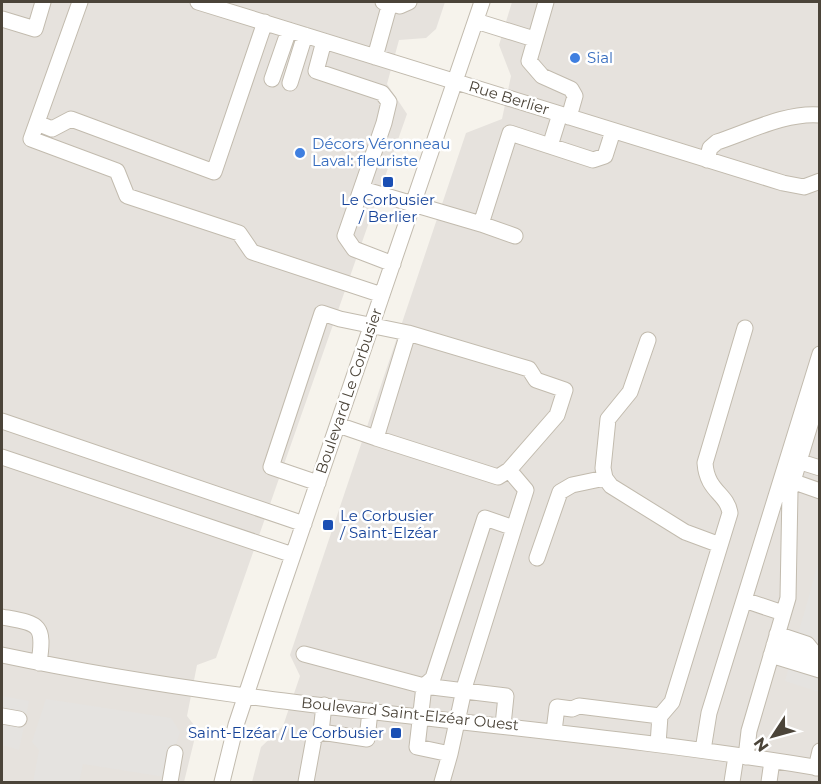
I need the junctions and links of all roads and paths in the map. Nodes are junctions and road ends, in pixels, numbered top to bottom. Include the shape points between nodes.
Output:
1 (43, 2) edge
2 (80, 2) edge
3 (198, 2) edge
4 (387, 2) edge
5 (409, 2) edge
6 (482, 2) edge
7 (546, 2) edge
8 (229, 6) edge
9 (2, 19) edge
10 (476, 21) junction
11 (265, 22) junction
12 (285, 29) junction
13 (305, 35) junction
14 (534, 39) junction
15 (324, 41) junction
16 (375, 57) junction
17 (269, 78) dead end
18 (455, 81) junction
19 (290, 83) dead end
20 (819, 115) edge
21 (564, 116) junction
22 (36, 123) junction
23 (613, 131) junction
24 (550, 146) junction
25 (707, 160) junction
26 (819, 183) edge
27 (362, 189) junction
28 (413, 204) junction
29 (481, 224) junction
30 (515, 236) dead end
31 (393, 264) junction
32 (382, 296) junction
33 (372, 324) junction
34 (745, 328) dead end
35 (408, 333) junction
36 (648, 340) dead end
37 (819, 354) edge
38 (819, 392) edge
39 (2, 421) edge
40 (338, 424) junction
41 (376, 438) junction
42 (2, 457) edge
43 (819, 468) edge
44 (509, 470) junction
45 (790, 470) junction
46 (605, 478) junction
47 (819, 480) edge
48 (318, 483) junction
49 (819, 491) edge
50 (304, 524) junction
51 (514, 528) junction
52 (720, 545) junction
53 (293, 555) junction
54 (537, 558) dead end
55 (744, 600) junction
56 (783, 613) junction
57 (2, 617) edge
58 (774, 644) junction
59 (304, 654) dead end
60 (2, 655) edge
61 (819, 660) edge
62 (39, 663) junction
63 (819, 665) edge
64 (819, 670) edge
65 (424, 686) junction
66 (464, 691) junction
67 (246, 696) junction
68 (324, 705) junction
69 (370, 711) junction
70 (2, 716) edge
71 (660, 716) junction
72 (421, 717) junction
73 (19, 719) dead end
74 (459, 721) junction
75 (503, 725) junction
76 (554, 731) junction
77 (321, 732) junction
78 (658, 744) junction
79 (703, 750) junction
80 (819, 751) edge
81 (175, 753) dead end
82 (450, 754) junction
83 (741, 756) junction
84 (772, 761) junction
85 (818, 768) edge
86 (170, 783) edge
87 (222, 783) edge
88 (306, 783) edge
89 (442, 783) edge
90 (732, 783) edge
91 (769, 783) edge

1 - 9 street via 35,29
2 - 22 street
3 - 8 street, Rue Berlier
4 - 5 street via 400,6
4 - 16 street
6 - 10 street, Boulevard Le Corbusier
7 - 14 street
8 - 11 street, Rue Berlier
10 - 14 street
10 - 18 street, Boulevard Le Corbusier
11 - 12 street, Rue Berlier
11 - 22 street via 214,172 71,119 51,129
12 - 13 street, Rue Berlier
12 - 17 street
13 - 15 street, Rue Berlier
13 - 19 street
14 - 21 street via 529,61 533,68 574,93
15 - 16 street, Rue Berlier
15 - 27 street via 316,71 382,93 389,102
16 - 18 street, Rue Berlier
18 - 21 street, Rue Berlier
18 - 28 street, Boulevard Le Corbusier
20 - 25 street via 802,114 717,142 710,148
21 - 23 street, Rue Berlier
21 - 24 street
22 - 32 street via 31,139 117,171 127,196 239,233 252,252
23 - 24 street via 605,156 592,160
23 - 25 street, Rue Berlier
24 - 29 street via 510,134
25 - 26 street, Rue Berlier via 796,187
27 - 28 street
27 - 31 street via 345,236 354,249
28 - 29 street
28 - 31 street, Boulevard Le Corbusier
29 - 30 street
31 - 32 street, Boulevard Le Corbusier
32 - 33 street, Boulevard Le Corbusier
33 - 35 street
33 - 40 street, Boulevard Le Corbusier
33 - 48 street via 322,313 271,467
34 - 52 street via 706,457 708,481 730,510
35 - 41 street
35 - 44 street via 529,369 536,380 565,390 557,415
36 - 46 street via 630,392 608,418
37 - 45 street
38 - 45 street
39 - 50 street
40 - 41 street
40 - 48 street, Boulevard Le Corbusier
41 - 44 street via 498,477
42 - 53 street
43 - 45 street
44 - 51 street via 526,490
45 - 47 street
45 - 49 street
45 - 55 street
45 - 56 street via 790,589
46 - 52 street via 611,486 685,532
46 - 54 street via 572,485 560,492
48 - 50 street, Boulevard Le Corbusier
50 - 53 street, Boulevard Le Corbusier
51 - 65 street via 485,518 433,678
51 - 66 street
52 - 71 street via 672,702
53 - 67 street, Boulevard Le Corbusier
55 - 56 street
55 - 79 street via 708,718
56 - 58 street
57 - 62 street via 38,627 42,637
58 - 61 street via 807,644
58 - 63 street via 806,655
58 - 64 street
58 - 83 street
59 - 65 street
60 - 62 street, Boulevard Saint-Elzéar Ouest
62 - 67 street, Boulevard Saint-Elzéar Ouest
65 - 66 street
65 - 72 street
66 - 74 street
66 - 75 street via 506,696
67 - 68 street, Boulevard Saint-Elzéar Ouest
67 - 87 street, Boulevard Le Corbusier
68 - 69 street, Boulevard Saint-Elzéar Ouest
68 - 77 street
69 - 72 street, Boulevard Saint-Elzéar Ouest
69 - 77 street via 367,739
70 - 73 street
71 - 76 street via 557,707
71 - 78 street
72 - 74 street, Boulevard Saint-Elzéar Ouest
72 - 82 street via 417,747
74 - 75 street, Boulevard Saint-Elzéar Ouest
74 - 82 street
75 - 76 street, Boulevard Saint-Elzéar Ouest
76 - 78 street, Boulevard Saint-Elzéar Ouest
77 - 88 street via 314,738
78 - 79 street, Boulevard Saint-Elzéar Ouest
79 - 83 street, Boulevard Saint-Elzéar Ouest
80 - 85 street
81 - 86 street
82 - 89 street
83 - 84 street, Boulevard Saint-Elzéar Ouest
83 - 90 street
84 - 85 street, Boulevard Saint-Elzéar Ouest
84 - 91 street

